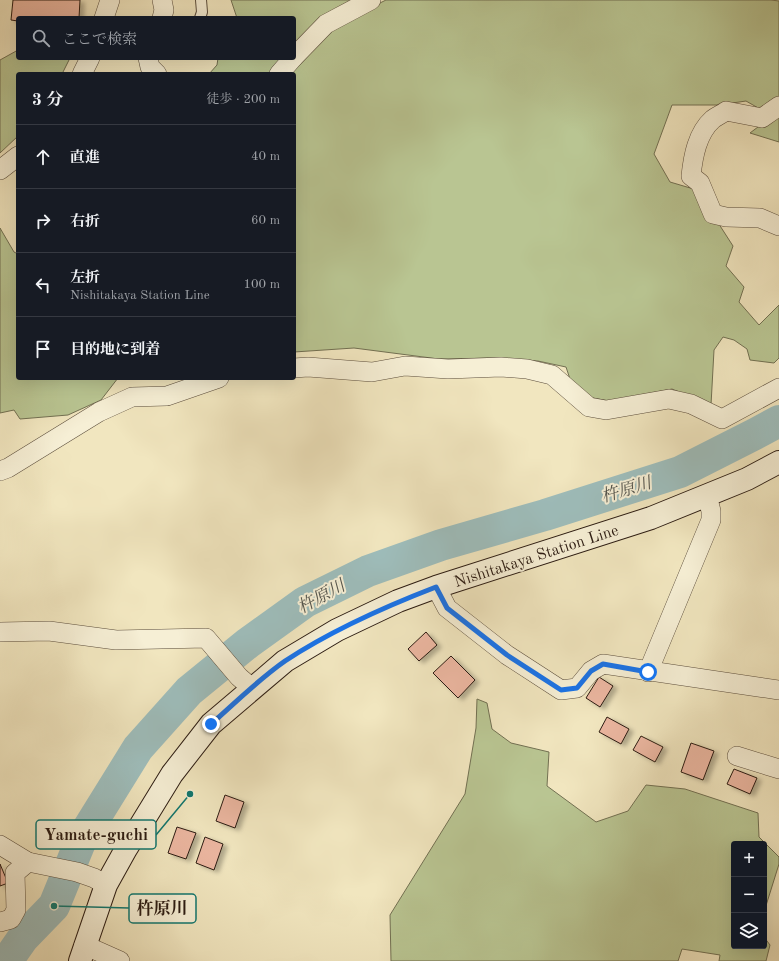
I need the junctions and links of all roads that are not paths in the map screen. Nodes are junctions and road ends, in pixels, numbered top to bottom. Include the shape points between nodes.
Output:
1 (110, 0) edge
2 (162, 0) edge
3 (201, 0) edge
4 (371, 0) edge
5 (105, 16) edge
6 (162, 16) edge
7 (201, 16) edge
8 (296, 56) edge
9 (89, 60) edge
10 (148, 60) edge
11 (292, 60) edge
12 (83, 72) edge
13 (155, 72) edge
14 (281, 72) edge
15 (779, 106) edge
16 (16, 158) edge
17 (0, 170) edge
18 (779, 226) edge
19 (296, 368) edge
20 (214, 380) edge
21 (779, 388) edge
22 (779, 462) edge
23 (0, 471) edge
24 (707, 495) junction
25 (436, 587) junction
26 (0, 632) edge
27 (648, 672) junction
28 (252, 688) junction
29 (779, 690) edge
30 (737, 756) dead end
31 (779, 769) edge
32 (0, 845) edge
33 (28, 862) junction
34 (106, 885) junction
35 (0, 922) edge
36 (82, 953) edge
37 (120, 961) edge

1 - 5 street
2 - 6 street
3 - 7 lane
4 - 8 street via 326,24
9 - 12 street
10 - 13 street
11 - 14 street
15 - 18 street via 762,118 726,111 712,120 701,135 693,157 691,176 700,183 713,214 760,218
16 - 17 street
19 - 21 street via 372,372 405,366 527,369 552,375 589,407 606,410 669,399 691,404 722,419
20 - 23 street via 167,396 132,397 99,412
22 - 24 main road, Nishitakaya Station Line via 747,479
24 - 25 main road, Nishitakaya Station Line via 651,518
24 - 27 street via 711,520
25 - 27 street via 447,608 507,655 561,690 577,688 591,671 603,664
25 - 28 main road, Nishitakaya Station Line via 398,601 337,630 285,662
26 - 28 street via 49,631 116,640 206,638
27 - 29 street
28 - 34 main road, Nishitakaya Station Line via 211,724 172,774
30 - 31 street
32 - 33 street
33 - 34 street via 77,872
33 - 35 street via 15,873 16,910 11,919
34 - 36 main road, Nishitakaya Station Line
36 - 37 street

